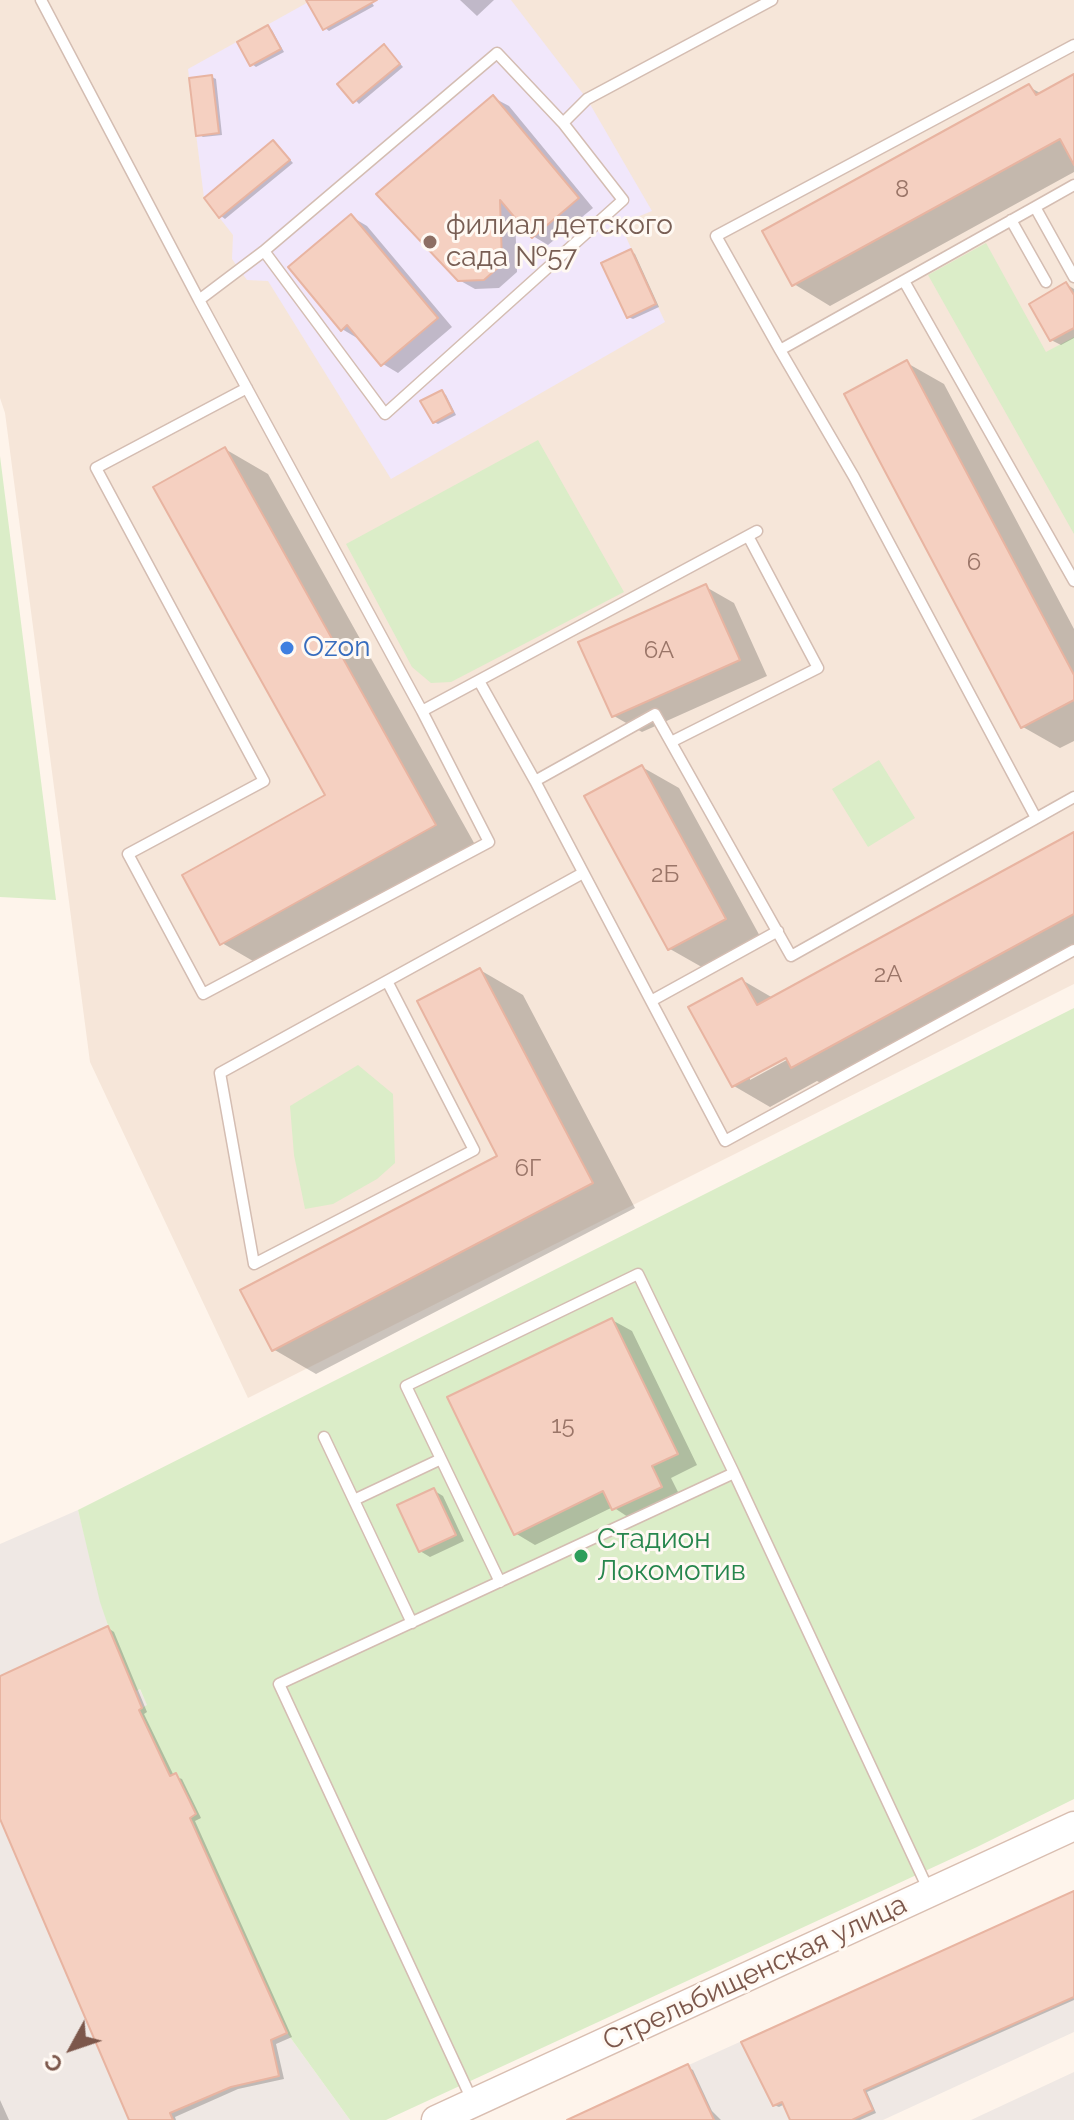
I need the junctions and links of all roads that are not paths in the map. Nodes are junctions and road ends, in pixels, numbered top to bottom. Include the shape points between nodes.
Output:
1 (41, 0) edge
2 (772, 0) edge
3 (1074, 45) edge
4 (563, 123) junction
5 (1074, 185) edge
6 (1035, 207) junction
7 (1011, 220) junction
8 (264, 251) junction
9 (1074, 277) edge
10 (904, 281) junction
11 (1046, 282) dead end
12 (199, 300) junction
13 (780, 350) junction
14 (247, 388) junction
15 (1074, 581) edge
16 (479, 681) junction
17 (422, 711) junction
18 (671, 742) junction
19 (535, 781) junction
20 (1073, 799) edge
21 (1036, 818) junction
22 (583, 873) junction
23 (778, 931) junction
24 (1074, 950) edge
25 (387, 981) junction
26 (651, 1001) junction
27 (324, 1437) dead end
28 (441, 1459) junction
29 (734, 1473) junction
30 (354, 1500) junction
31 (500, 1582) junction
32 (412, 1623) junction
33 (1074, 1826) edge
34 (929, 1893) junction
35 (474, 2103) junction
36 (436, 2120) edge

1 - 12 lane
2 - 4 lane via 587,99
3 - 13 lane via 716,236
4 - 8 lane via 497,53
4 - 8 lane via 623,200 385,414
5 - 6 lane
6 - 7 lane
6 - 9 lane
7 - 10 lane
7 - 11 lane
8 - 12 lane
10 - 13 lane
10 - 15 lane
12 - 14 lane
13 - 21 lane
14 - 17 lane
14 - 17 lane via 96,468 264,781 128,854 203,994 489,842
16 - 17 lane
16 - 18 lane via 753,533 818,668
16 - 19 lane
18 - 19 lane via 655,714
18 - 23 lane
19 - 22 lane
20 - 21 lane
21 - 23 lane via 791,956
22 - 25 lane
22 - 26 lane
23 - 26 lane
24 - 26 lane via 725,1141
25 - 25 lane via 220,1073 254,1264 474,1150
27 - 30 lane
28 - 29 lane via 406,1386 638,1274
28 - 30 lane
28 - 31 lane
29 - 31 lane
29 - 34 lane
30 - 32 lane
31 - 32 lane
32 - 35 lane via 279,1684
33 - 34 main road, Стрельбищенская улица
34 - 35 main road, Стрельбищенская улица
35 - 36 main road, Стрельбищенская улица

